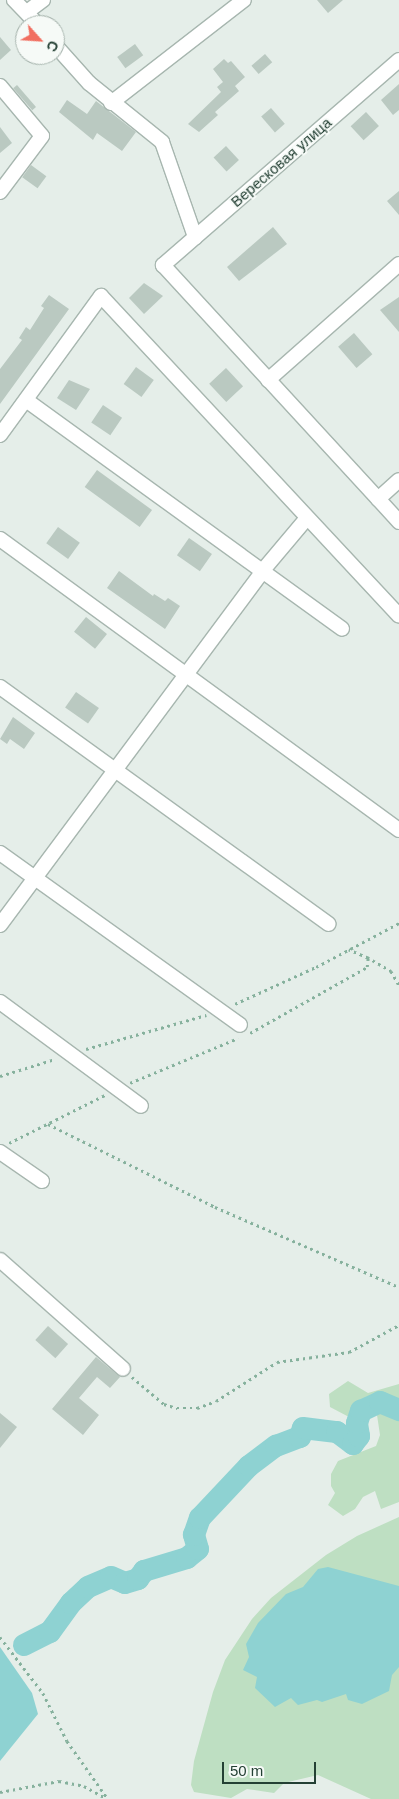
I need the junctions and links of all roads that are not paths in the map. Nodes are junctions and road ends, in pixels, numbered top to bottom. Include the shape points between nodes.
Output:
1 (14, 0) edge
2 (43, 0) edge
3 (244, 0) edge
4 (27, 12) junction
5 (30, 15) edge
6 (65, 55) edge
7 (399, 60) edge
8 (0, 86) edge
9 (111, 103) junction
10 (0, 192) edge
11 (195, 237) junction
12 (399, 264) edge
13 (268, 380) junction
14 (26, 400) junction
15 (0, 435) edge
16 (399, 480) edge
17 (378, 499) junction
18 (307, 518) junction
19 (399, 522) edge
20 (0, 540) edge
21 (264, 569) junction
22 (399, 616) edge
23 (342, 629) dead end
24 (185, 676) junction
25 (0, 687) edge
26 (116, 769) junction
27 (399, 830) edge
28 (0, 853) edge
29 (34, 879) junction
30 (329, 924) dead end
31 (0, 925) edge
32 (0, 1002) edge
33 (240, 1025) dead end
34 (141, 1106) dead end
35 (4, 1148) edge
36 (42, 1181) dead end
37 (0, 1260) edge
38 (123, 1369) road end

1 - 4 street
2 - 4 street
3 - 9 street
4 - 5 street
6 - 9 street
7 - 11 street, Вересковая улица
8 - 10 street via 42,136
9 - 11 street via 162,142
11 - 13 street, Вересковая улица via 163,265
12 - 13 street
13 - 17 street
14 - 15 street
14 - 18 street via 101,296
14 - 21 street
16 - 17 street
17 - 19 street
18 - 21 street
18 - 22 street
20 - 24 street
21 - 23 street
21 - 24 street
24 - 26 street
24 - 27 street
25 - 26 street
26 - 29 street
26 - 30 street
28 - 29 street
29 - 31 street
29 - 33 street
32 - 34 street
35 - 36 street
37 - 38 street

